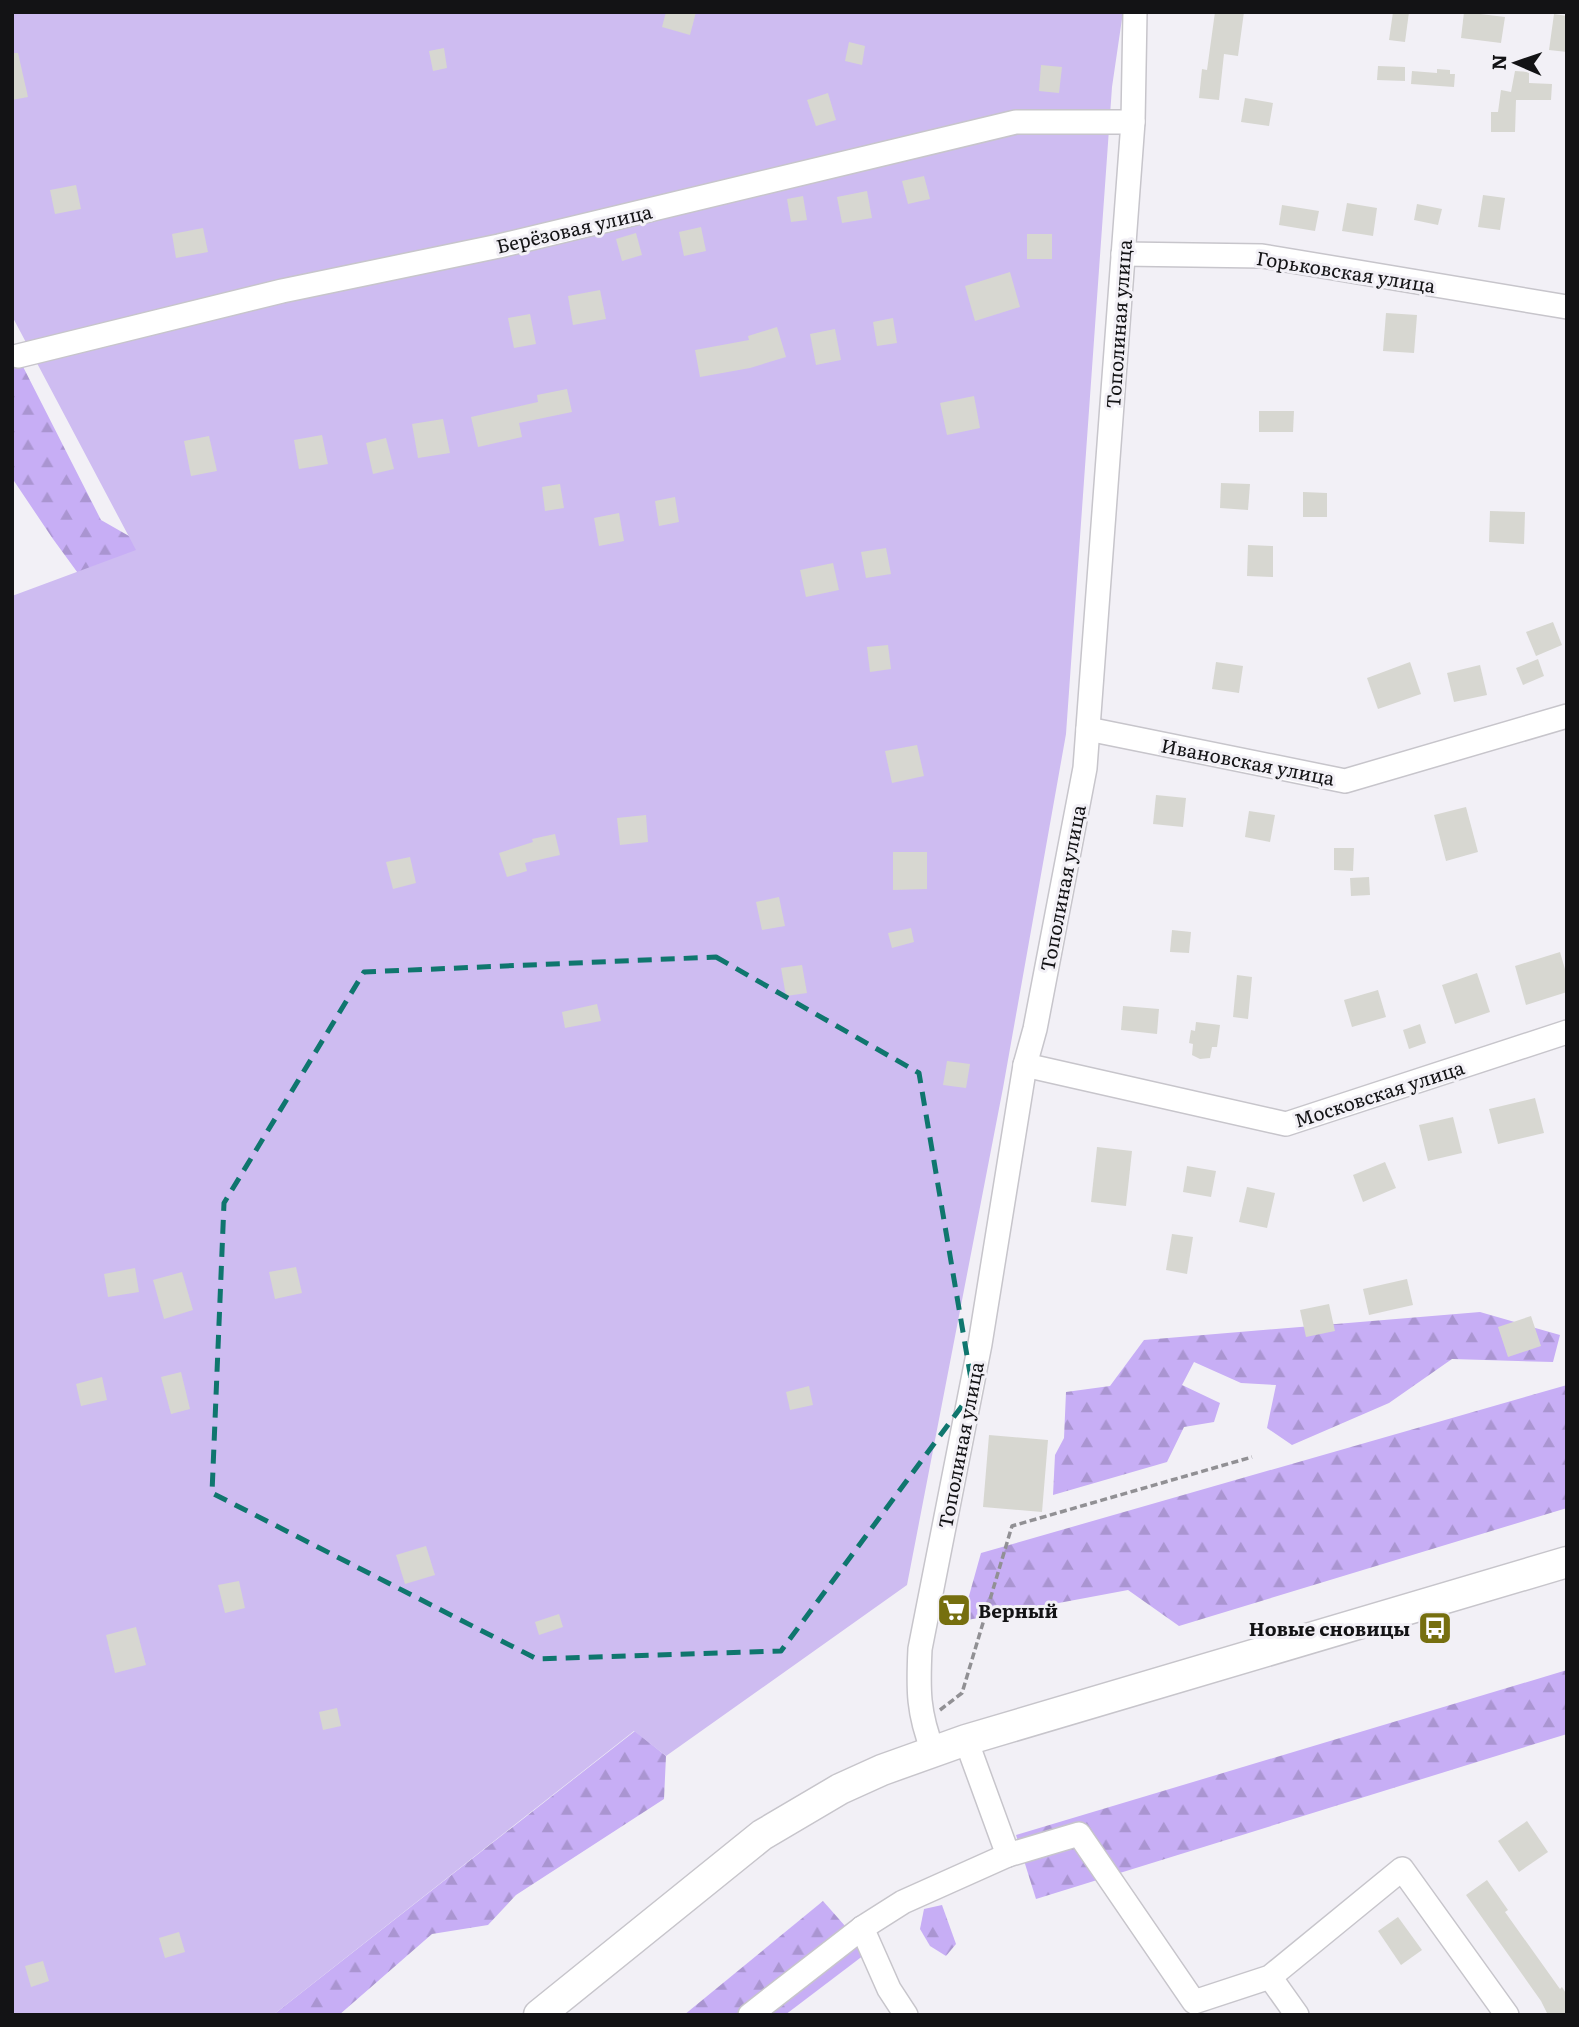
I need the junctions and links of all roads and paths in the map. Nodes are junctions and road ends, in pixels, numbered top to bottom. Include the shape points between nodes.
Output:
1 (1135, 12) edge
2 (1133, 122) junction
3 (1123, 254) junction
4 (1567, 307) edge
5 (18, 356) dead end
6 (1567, 716) edge
7 (1088, 729) junction
8 (1567, 1032) edge
9 (1025, 1065) junction
10 (1252, 1457) dead end
11 (1567, 1562) edge
12 (928, 1738) junction
13 (966, 1740) junction
14 (1008, 1855) junction
15 (862, 1928) junction
16 (1270, 1977) junction
17 (539, 2015) edge
18 (750, 2015) edge
19 (906, 2015) edge
20 (1297, 2015) edge
21 (1507, 2015) edge

1 - 2 street, Тополиная улица
2 - 3 street, Тополиная улица
2 - 5 street, Берёзовая улица via 1016,122 499,246 282,290
3 - 4 street, Горьковская улица via 1262,256
3 - 7 street, Тополиная улица
6 - 7 street, Ивановская улица via 1345,781
7 - 9 street, Тополиная улица via 1085,768
8 - 9 street, Московская улица via 1286,1124
9 - 12 street, Тополиная улица via 980,1344 920,1649 918,1692
10 - 12 path via 1012,1526 962,1693
11 - 13 main road
12 - 13 main road
12 - 17 main road via 762,1835
13 - 14 street
14 - 15 street via 903,1902
14 - 16 street via 1079,1834 1194,2002
15 - 18 street
15 - 19 street
16 - 20 street
16 - 21 street via 1402,1869

